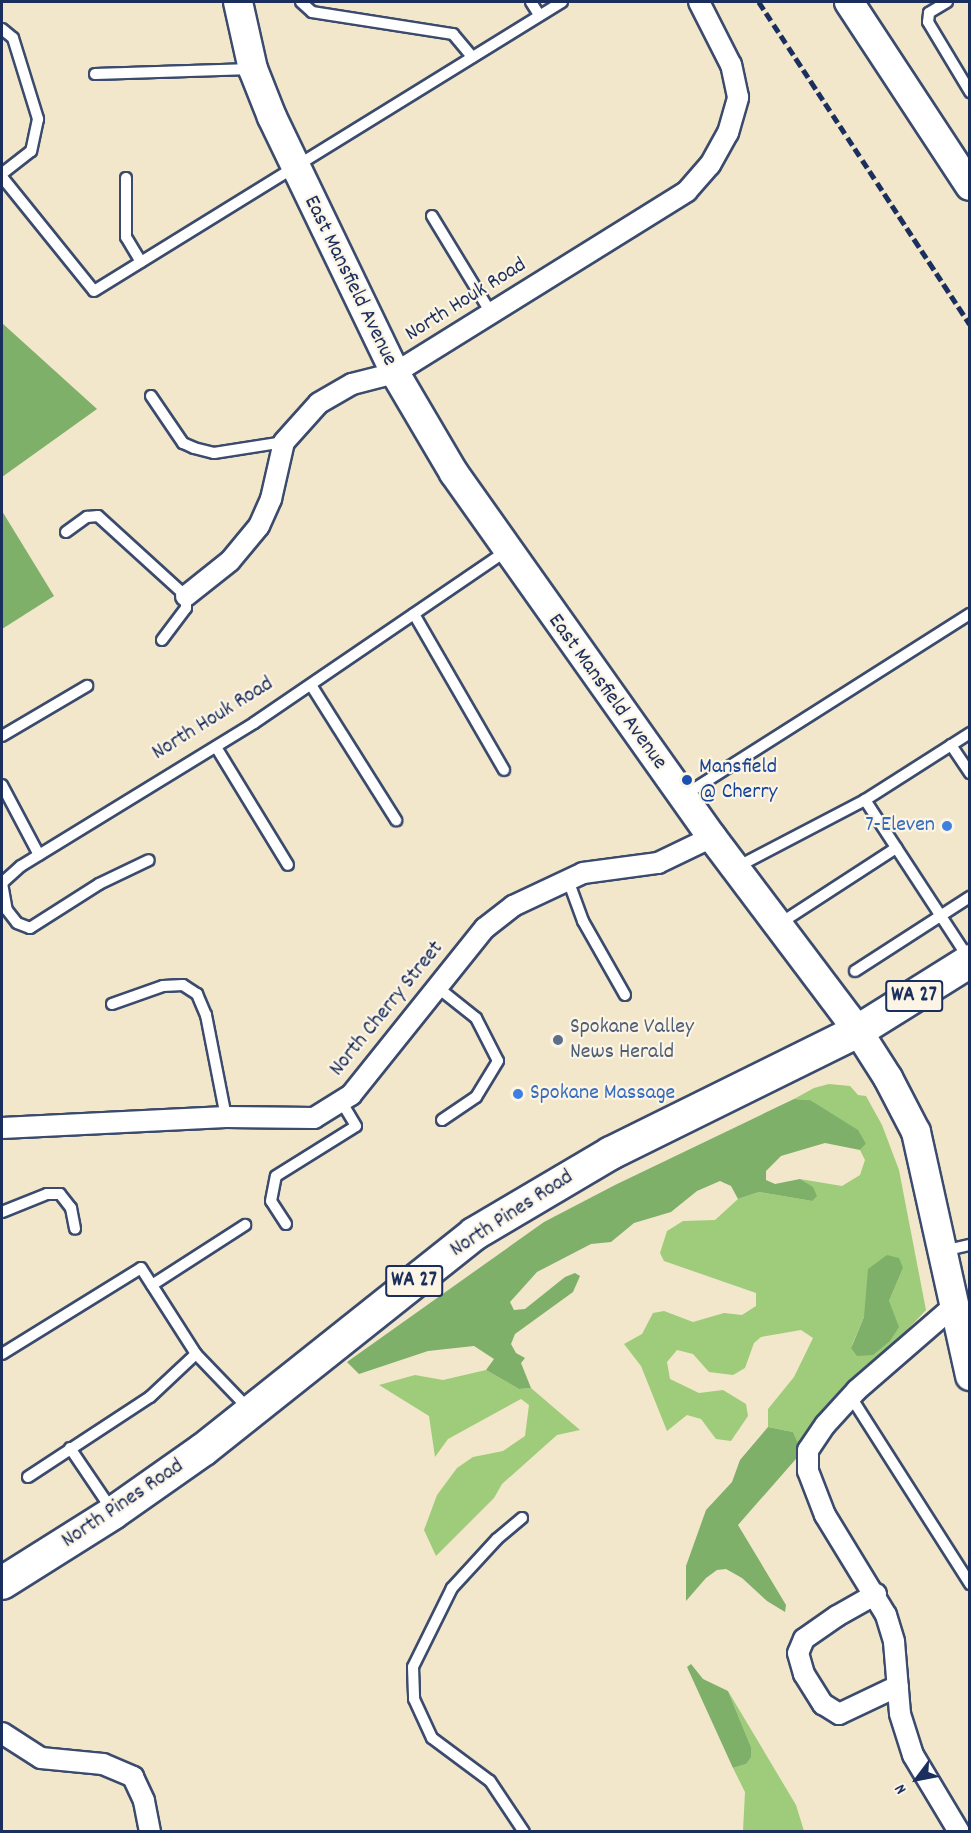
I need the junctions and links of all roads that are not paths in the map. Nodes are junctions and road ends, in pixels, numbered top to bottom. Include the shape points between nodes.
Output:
1 (238, 2) edge
2 (302, 2) edge
3 (531, 2) edge
4 (562, 2) edge
5 (699, 2) edge
6 (849, 2) edge
7 (947, 2) edge
8 (539, 15) junction
9 (2, 29) edge
10 (472, 57) junction
11 (253, 69) junction
12 (95, 74) dead end
13 (969, 92) edge
14 (294, 165) junction
15 (2, 176) edge
16 (126, 178) dead end
17 (969, 186) edge
18 (432, 216) dead end
19 (141, 262) junction
20 (491, 313) junction
21 (395, 373) junction
22 (151, 396) dead end
23 (284, 442) junction
24 (66, 532) dead end
25 (507, 551) junction
26 (186, 596) junction
27 (414, 614) junction
28 (969, 614) edge
29 (162, 640) dead end
30 (311, 685) junction
31 (87, 686) dead end
32 (969, 733) edge
33 (2, 736) edge
34 (951, 745) junction
35 (216, 747) junction
36 (504, 770) dead end
37 (969, 773) edge
38 (2, 785) edge
39 (682, 796) junction
40 (865, 800) junction
41 (396, 820) dead end
42 (712, 837) junction
43 (896, 848) junction
44 (39, 855) junction
45 (149, 860) dead end
46 (288, 865) dead end
47 (735, 868) junction
48 (568, 880) junction
49 (2, 883) edge
50 (969, 897) edge
51 (940, 914) junction
52 (778, 924) junction
53 (969, 960) edge
54 (855, 971) dead end
55 (437, 987) junction
56 (625, 995) dead end
57 (112, 1004) dead end
58 (858, 1030) junction
59 (341, 1101) junction
60 (226, 1117) junction
61 (442, 1120) dead end
62 (2, 1128) edge
63 (2, 1212) edge
64 (286, 1224) dead end
65 (245, 1225) dead end
66 (75, 1228) dead end
67 (956, 1248) edge
68 (152, 1285) junction
69 (955, 1305) junction
70 (2, 1354) edge
71 (196, 1354) junction
72 (969, 1376) edge
73 (851, 1397) junction
74 (251, 1410) junction
75 (70, 1448) junction
76 (28, 1477) dead end
77 (113, 1513) junction
78 (522, 1518) dead end
79 (2, 1583) edge
80 (969, 1584) edge
81 (876, 1594) junction
82 (898, 1686) junction
83 (2, 1733) edge
84 (150, 1832) edge
85 (524, 1832) edge
86 (959, 1832) edge

1 - 11 street, East Mansfield Avenue
2 - 10 lane via 312,12 453,34
3 - 8 lane
4 - 8 lane
5 - 20 street, North Houk Road via 731,65 738,97 728,133 710,165 687,191
6 - 17 street
7 - 13 lane via 929,13 928,22
8 - 10 lane
9 - 15 lane via 13,38 38,119 31,151
10 - 14 lane
11 - 12 lane
11 - 14 street, East Mansfield Avenue
14 - 19 lane
14 - 21 street, East Mansfield Avenue
15 - 19 lane via 94,291
16 - 19 lane via 126,237
18 - 20 lane
20 - 21 street, North Houk Road
21 - 23 street, North Houk Road via 352,384 319,403
21 - 25 street, East Mansfield Avenue via 454,473
22 - 23 lane via 183,443 194,448 214,453
23 - 26 street, North Houk Road via 271,499 259,526 230,561
24 - 26 lane via 87,517 98,516
25 - 27 lane, North Houk Road
25 - 39 street, East Mansfield Avenue
26 - 29 lane via 186,608
27 - 30 lane, North Houk Road
27 - 36 lane
28 - 39 lane
30 - 35 lane, North Houk Road
30 - 41 lane
31 - 33 lane
32 - 34 lane
34 - 37 lane
34 - 40 lane
35 - 44 lane, North Houk Road
35 - 46 lane
38 - 44 lane
39 - 42 street, East Mansfield Avenue
40 - 43 lane
40 - 47 lane
42 - 47 street, East Mansfield Avenue
42 - 48 street, North Cherry Street via 658,863 583,873
43 - 51 lane
43 - 52 lane
44 - 49 lane, North Houk Road
45 - 49 lane via 99,884 30,928 17,923 7,910
47 - 52 street, East Mansfield Avenue
48 - 55 street, North Cherry Street via 513,906 485,928
48 - 56 lane via 583,921
50 - 51 lane
51 - 53 lane
51 - 54 lane
52 - 58 street, East Mansfield Avenue
53 - 58 main road, North Pines Road / WA 27
55 - 59 street, North Cherry Street via 351,1095
55 - 61 lane via 476,1018 498,1061 476,1097
57 - 60 lane via 163,986 183,985 197,994 206,1015
58 - 67 street, East Mansfield Avenue via 916,1132
58 - 74 main road, North Pines Road / WA 27 via 611,1152 474,1234
59 - 60 street, North Cherry Street via 314,1118
59 - 64 lane via 356,1126 276,1176 271,1200
60 - 62 street, North Cherry Street
63 - 66 lane via 47,1194 60,1194 71,1208
65 - 68 lane
67 - 69 street, East Mansfield Avenue
68 - 70 lane via 141,1268
68 - 71 lane
69 - 72 street, East Mansfield Avenue
69 - 73 street
71 - 74 lane
71 - 75 lane via 150,1397
73 - 80 lane
73 - 81 street via 808,1450 808,1471 825,1515
74 - 77 main road, North Pines Road / WA 27 via 204,1449
75 - 76 lane
75 - 77 lane
77 - 79 main road, North Pines Road / WA 27
78 - 85 lane via 452,1588 413,1667 414,1699 432,1738 490,1781
81 - 82 street via 894,1642
81 - 82 street via 804,1639 798,1653 804,1674 823,1704 839,1714
82 - 86 street via 900,1714 913,1755
83 - 84 street via 41,1758 103,1764 133,1777 144,1801

